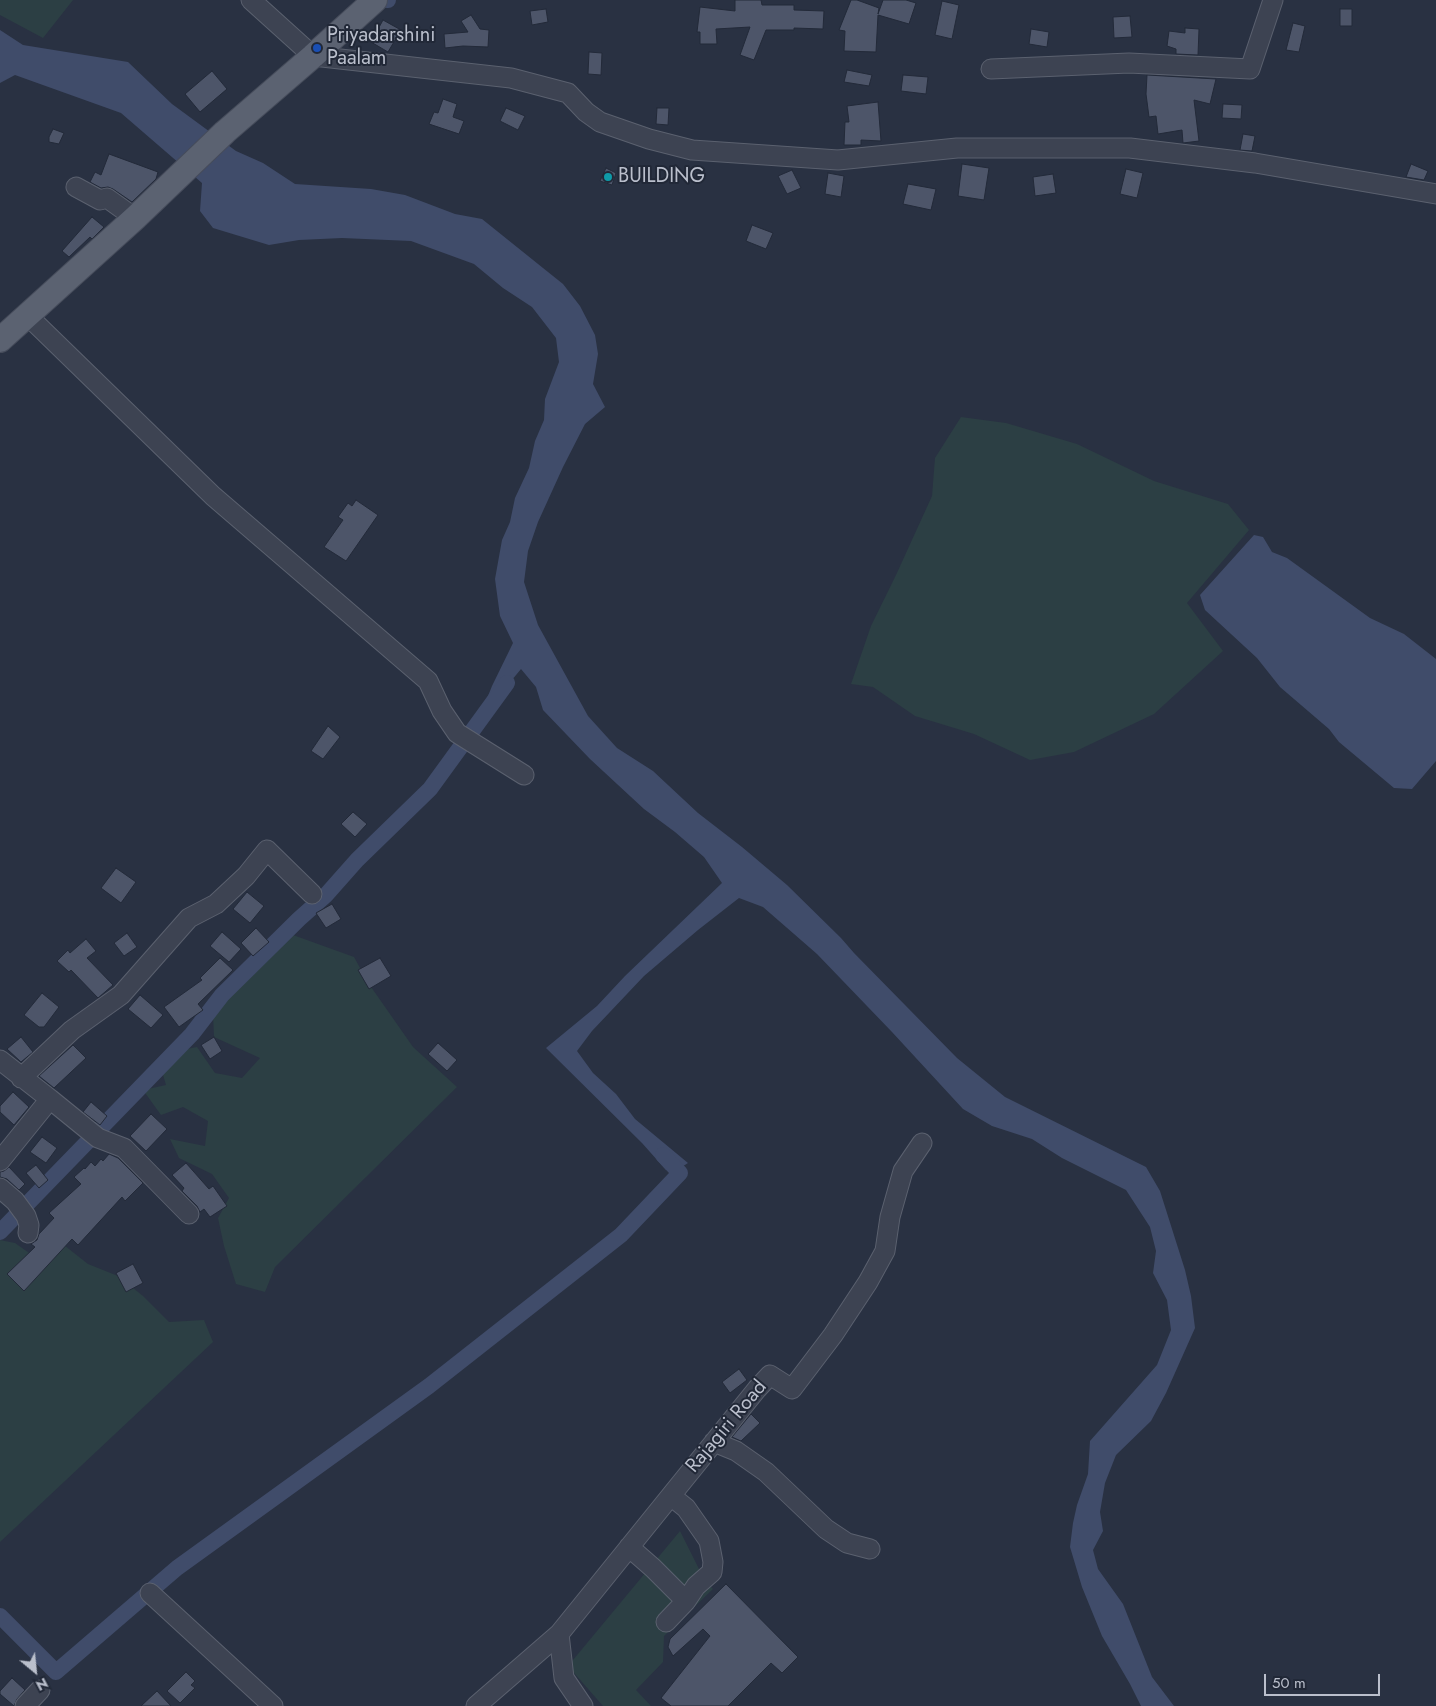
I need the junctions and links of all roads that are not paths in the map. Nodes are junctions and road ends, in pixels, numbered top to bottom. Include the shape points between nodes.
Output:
1 (251, 0) edge
2 (1273, 0) edge
3 (368, 7) edge
4 (313, 56) junction
5 (991, 69) dead end
6 (76, 187) dead end
7 (1436, 194) edge
8 (135, 218) junction
9 (27, 316) junction
10 (0, 340) edge
11 (524, 775) dead end
12 (312, 894) dead end
13 (0, 1060) edge
14 (22, 1078) junction
15 (50, 1099) junction
16 (922, 1143) dead end
17 (0, 1161) edge
18 (0, 1188) edge
19 (189, 1214) dead end
20 (23, 1217) dead end
21 (714, 1442) junction
22 (671, 1496) junction
23 (629, 1547) junction
24 (870, 1549) dead end
25 (150, 1592) dead end
26 (686, 1601) junction
27 (666, 1622) dead end
28 (560, 1634) junction
29 (273, 1706) edge
30 (476, 1706) edge
31 (583, 1706) edge

1 - 4 street
2 - 5 street via 1250,69 1129,62
3 - 4 main road
4 - 7 street via 511,78 568,93 600,122 692,150 838,160 956,148 1130,148 1255,163
4 - 8 main road via 225,132
6 - 8 street via 100,200 107,198
8 - 9 main road
9 - 10 main road
9 - 11 street via 213,496 428,681 457,733
12 - 14 street via 267,850 246,876 216,904 189,918 121,995 72,1030
13 - 14 street
14 - 15 street
15 - 17 street
15 - 19 street via 94,1135 124,1148
16 - 21 street, Rajagiri Road via 903,1171 890,1217 885,1251 833,1335 792,1389 770,1376
18 - 20 street
21 - 22 street, Rajagiri Road
21 - 24 street via 736,1451 766,1472 826,1529 847,1543
22 - 23 street, Rajagiri Road
22 - 26 street via 686,1508 709,1541 714,1562 712,1572 696,1586
23 - 26 street
23 - 28 street, Rajagiri Road
25 - 29 street
26 - 27 street
28 - 30 street, Rajagiri Road
28 - 31 street via 564,1678

